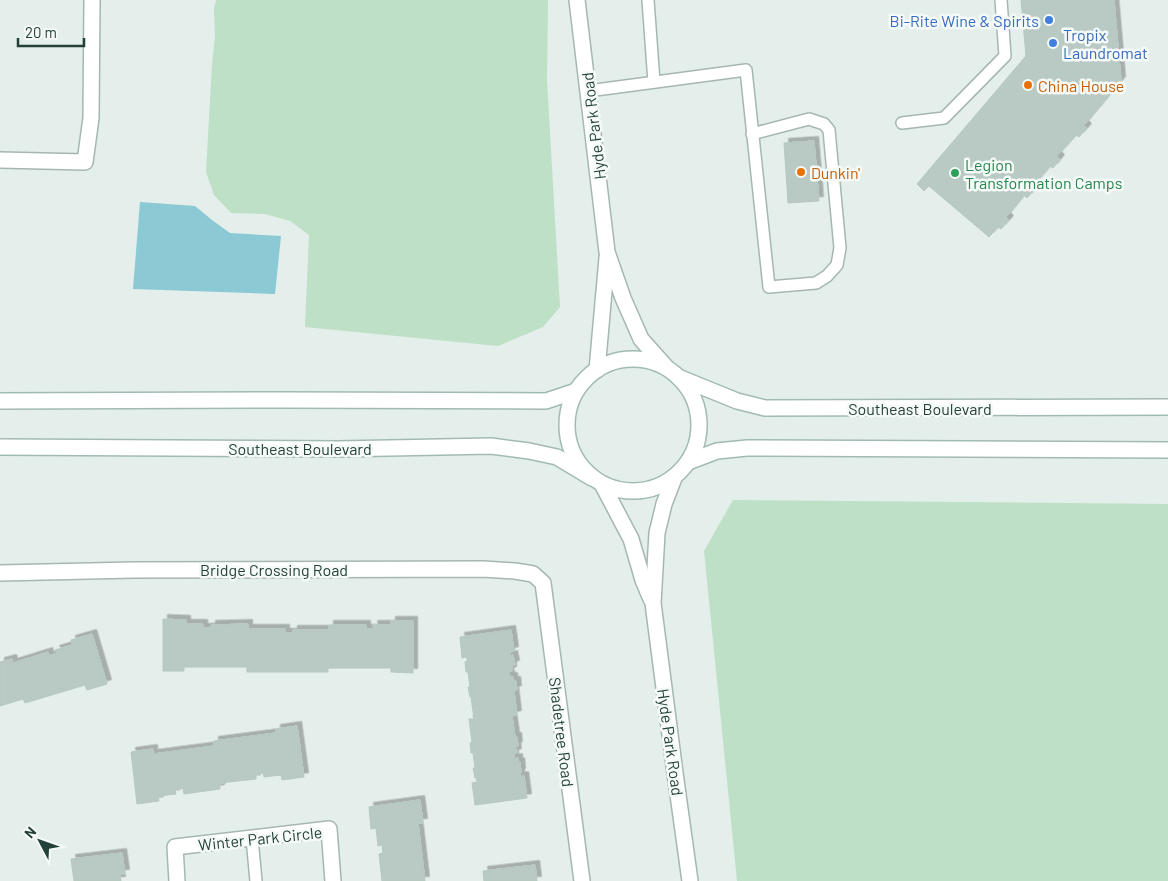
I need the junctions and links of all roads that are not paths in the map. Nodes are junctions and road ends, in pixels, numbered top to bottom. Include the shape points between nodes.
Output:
1 (92, 0) edge
2 (578, 0) edge
3 (648, 0) edge
4 (1001, 0) edge
5 (654, 82) junction
6 (588, 91) junction
7 (902, 123) dead end
8 (752, 134) junction
9 (0, 160) edge
10 (607, 252) junction
11 (666, 367) junction
12 (597, 370) junction
13 (678, 377) junction
14 (576, 391) junction
15 (0, 401) edge
16 (1168, 407) edge
17 (0, 447) edge
18 (1168, 450) edge
19 (688, 462) junction
20 (674, 478) junction
21 (597, 481) junction
22 (0, 573) edge
23 (543, 584) joint
24 (653, 603) junction
25 (252, 838) junction
26 (177, 881) edge
27 (256, 881) edge
28 (334, 881) edge
29 (582, 881) edge
30 (690, 881) edge

1 - 9 main road via 90,118 85,162
2 - 6 main road, Hyde Park Road
3 - 5 lane
4 - 7 lane via 1006,56 944,118
5 - 6 lane
5 - 8 lane via 746,70
6 - 10 main road, Hyde Park Road
8 - 8 lane via 809,119 824,124 829,130 840,248 837,265 816,283 768,287
10 - 11 main road, Hyde Park Road via 641,339
10 - 12 main road, Hyde Park Road
11 - 12 main road via 644,359 626,359
11 - 13 main road
12 - 14 main road
13 - 16 main road, Southeast Boulevard via 737,401 765,408
13 - 19 main road via 696,400 695,445
14 - 15 main road via 546,401
14 - 21 main road via 567,418 570,446 584,470
17 - 21 main road, Southeast Boulevard via 338,449 491,446 558,457
18 - 19 main road via 747,448 717,451
19 - 20 main road
20 - 21 main road via 650,490 625,491
20 - 24 main road, Hyde Park Road via 657,533
21 - 24 main road, Hyde Park Road via 631,539
22 - 23 main road, Bridge Crossing Road via 483,569 533,574
23 - 29 main road, Shadetree Road
24 - 30 main road, Hyde Park Road
25 - 26 main road, Winter Park Circle via 175,847
25 - 27 lane
25 - 28 main road, Winter Park Circle via 329,829

